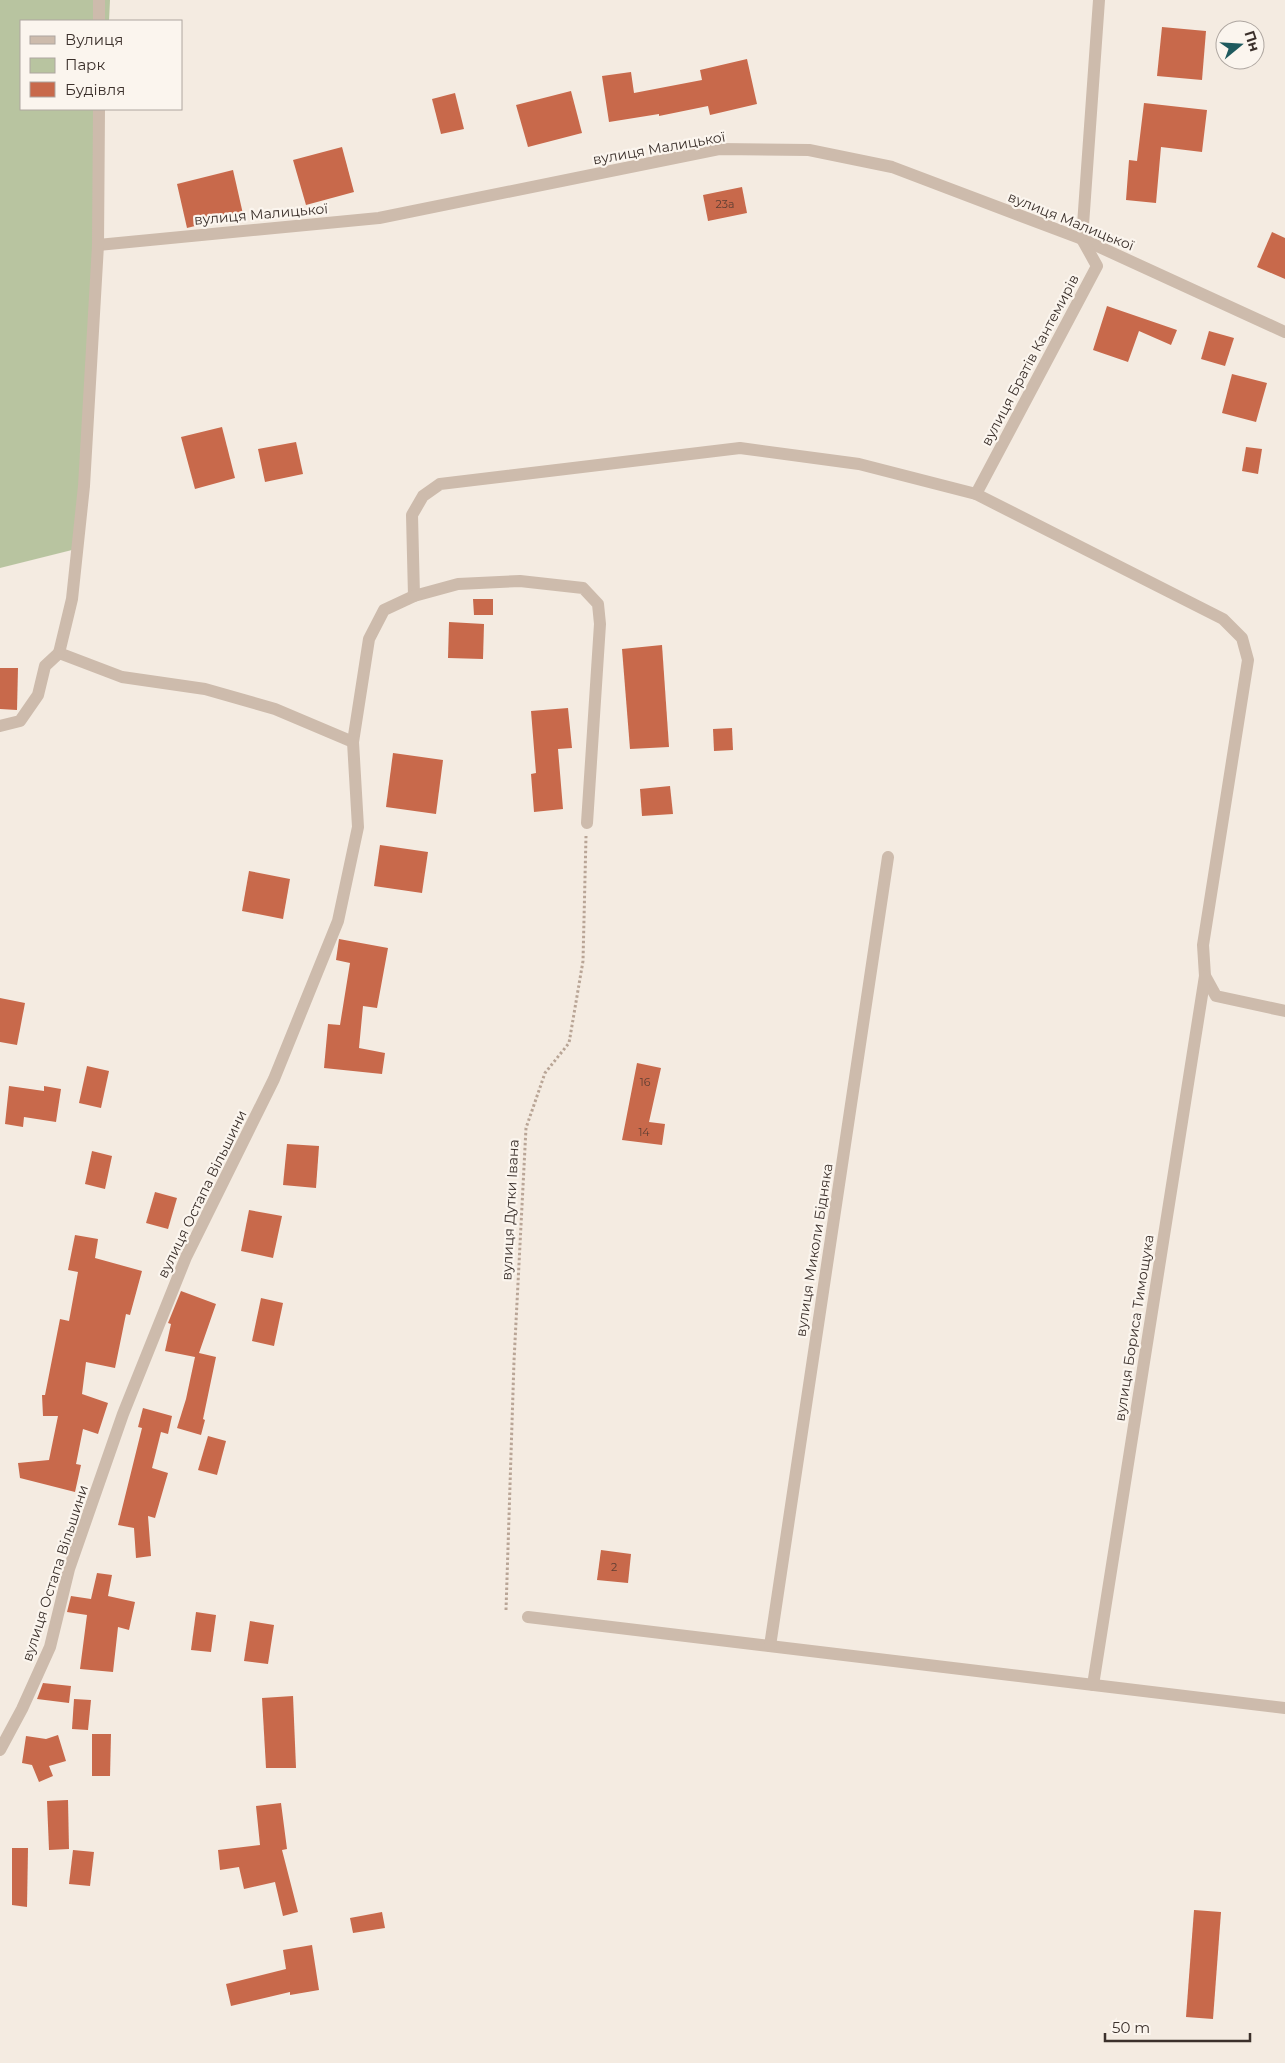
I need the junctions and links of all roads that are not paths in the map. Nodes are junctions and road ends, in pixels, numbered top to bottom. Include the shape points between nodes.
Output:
1 (99, 0) edge
2 (1100, 0) edge
3 (99, 20) edge
4 (99, 110) edge
5 (1082, 239) junction
6 (98, 245) junction
7 (1285, 332) edge
8 (976, 494) junction
9 (414, 596) junction
10 (59, 653) junction
11 (0, 726) edge
12 (353, 742) junction
13 (587, 823) road end
14 (888, 857) dead end
15 (1205, 976) junction
16 (1285, 1011) edge
17 (528, 1617) dead end
18 (770, 1646) junction
19 (1093, 1685) junction
20 (1285, 1708) edge
21 (0, 1750) edge

1 - 3 street
2 - 5 street
4 - 6 street
5 - 6 street, вулиця Малицької via 892,167 809,150 719,149 379,218
5 - 7 street, вулиця Малицької
5 - 8 street, вулиця Братів Кантемирів via 1097,266
6 - 10 street via 84,486 72,599
8 - 9 street, вулиця Бориса Тимощука via 858,464 740,448 440,484 423,496 412,515
8 - 15 street, вулиця Бориса Тимощука via 1223,619 1242,638 1248,660 1203,945
9 - 12 street, вулиця Остапа Вільшини via 384,610 369,639
9 - 13 street, вулиця Остапа Вільшини via 458,584 520,581 583,588 598,604 600,624
10 - 11 street via 45,666 38,695 20,721
10 - 12 street via 122,677 205,689 275,709
12 - 21 street, вулиця Остапа Вільшини via 358,827 338,921 274,1079 186,1256 124,1414 69,1569 50,1647
14 - 18 street, вулиця Миколи Бідняка
15 - 16 street via 1216,996
15 - 19 street, вулиця Бориса Тимощука
17 - 18 street
18 - 19 street
19 - 20 street

